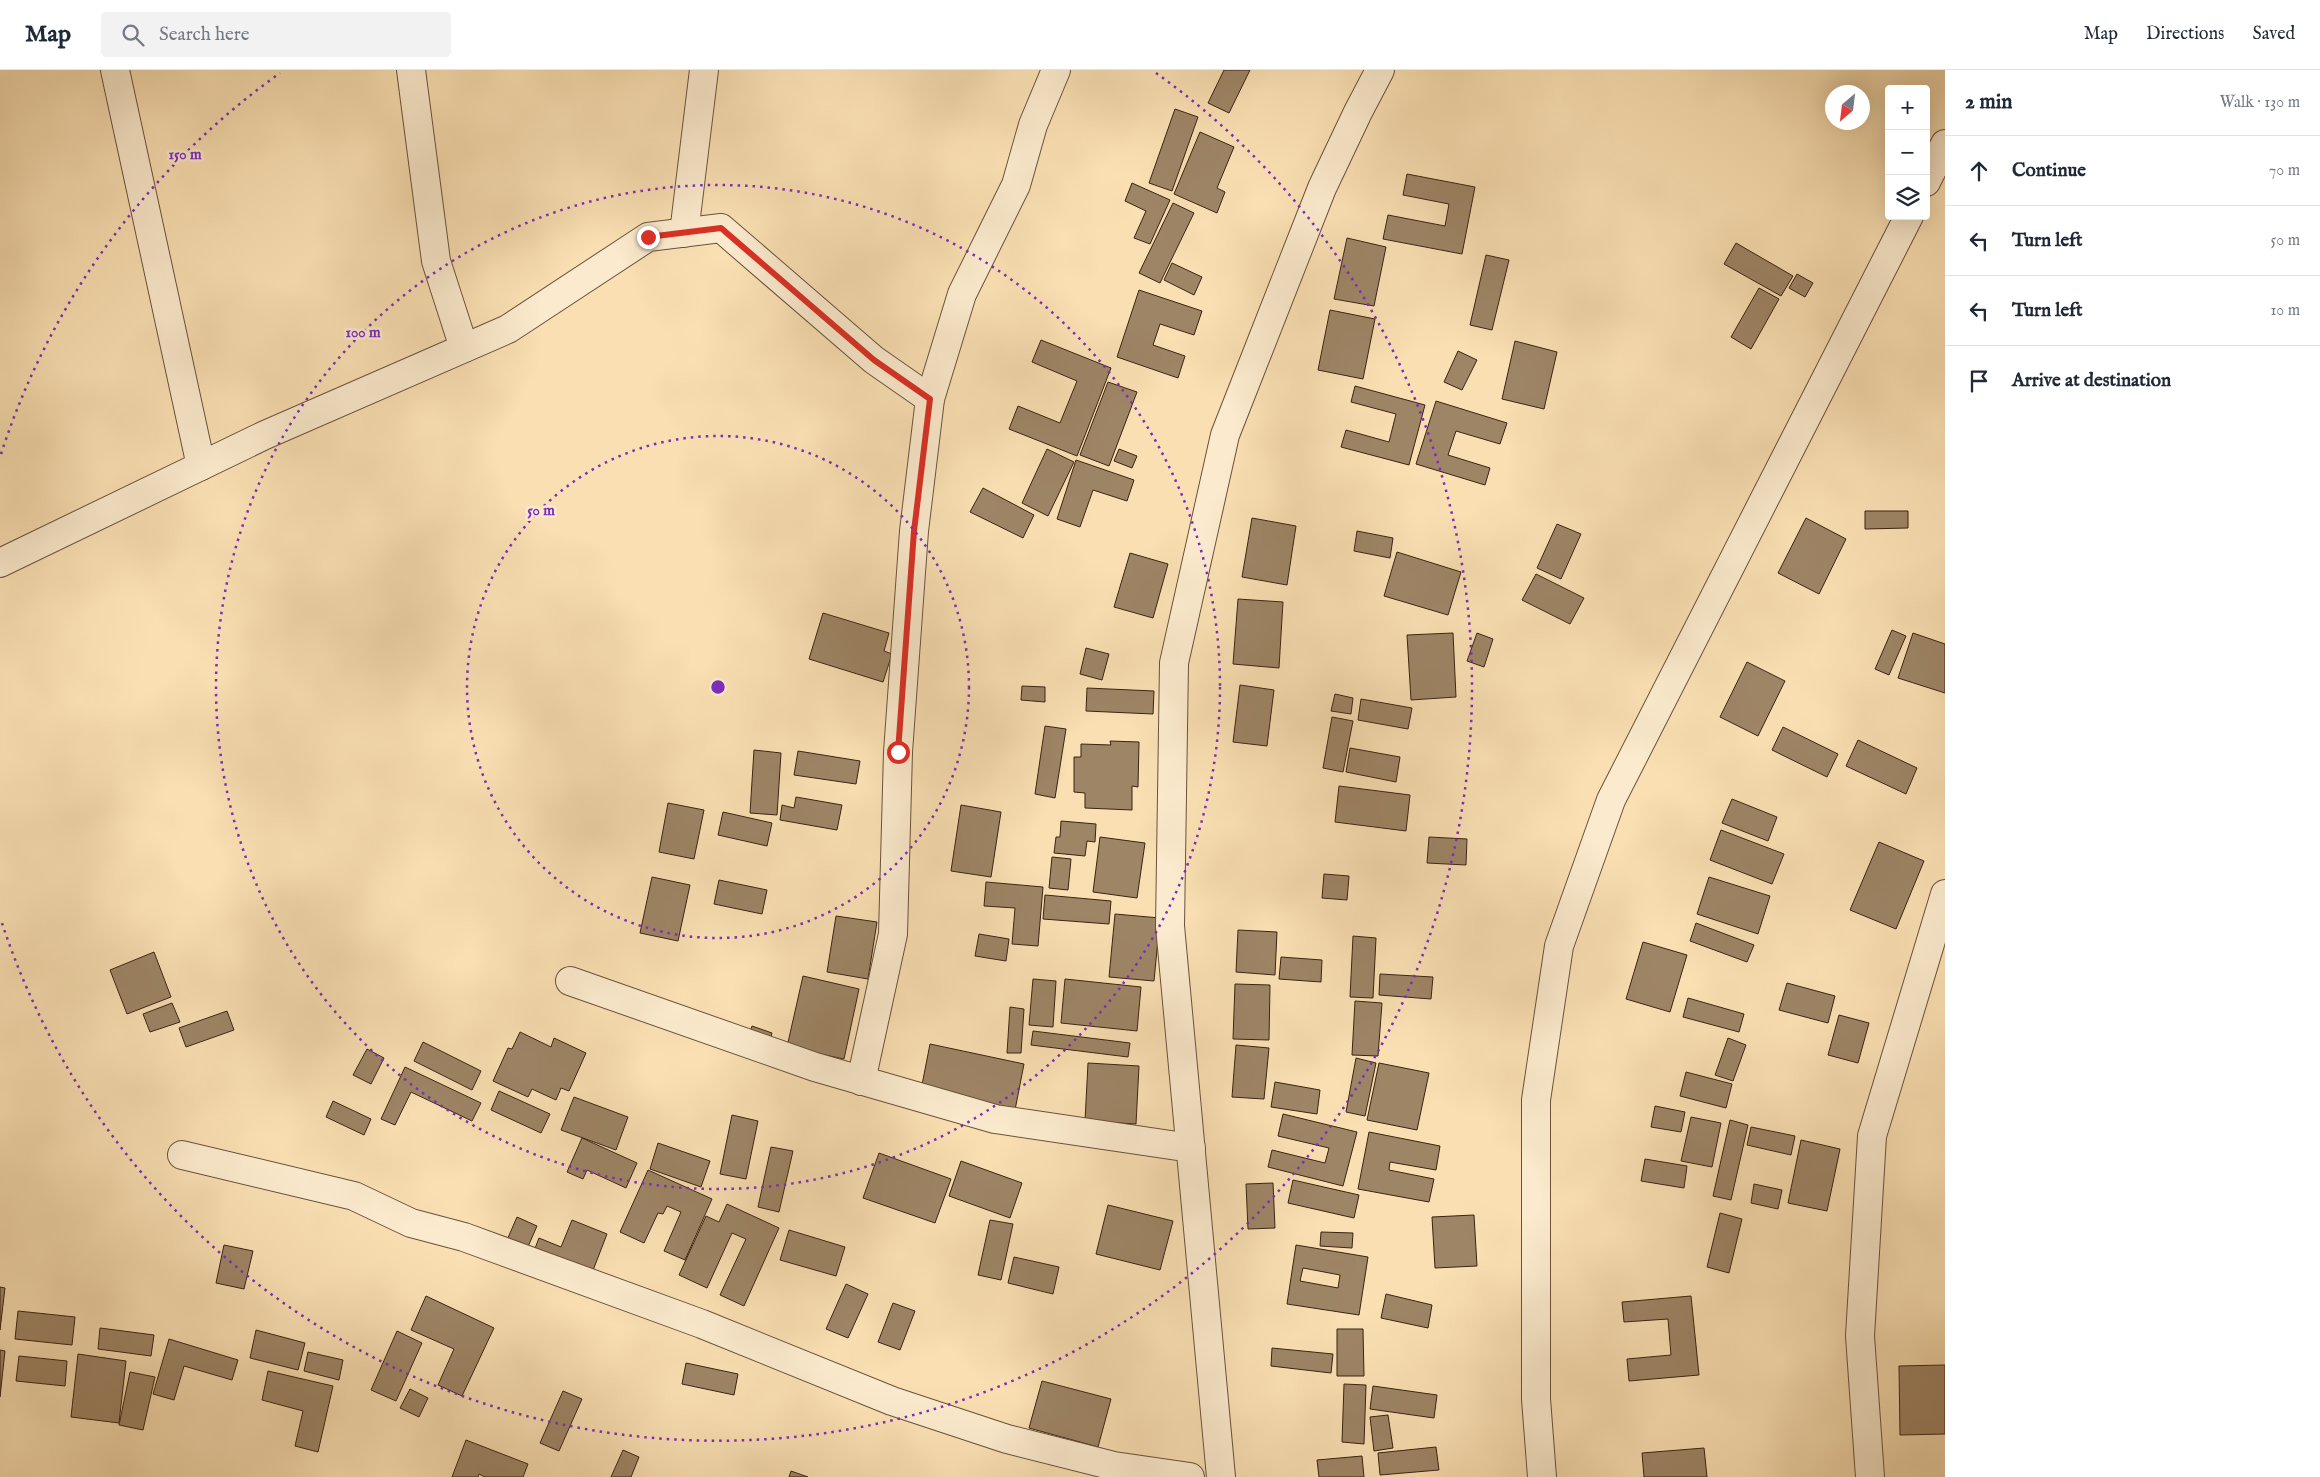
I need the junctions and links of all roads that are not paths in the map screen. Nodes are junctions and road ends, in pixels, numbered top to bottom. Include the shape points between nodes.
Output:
1 (115, 70) edge
2 (411, 70) edge
3 (704, 70) edge
4 (1056, 70) edge
5 (1380, 70) edge
6 (1945, 144) edge
7 (1930, 175) edge
8 (1907, 220) edge
9 (684, 233) junction
10 (464, 348) junction
11 (930, 399) junction
12 (201, 466) junction
13 (0, 563) edge
14 (1945, 894) edge
15 (570, 981) dead end
16 (861, 1081) junction
17 (1191, 1148) junction
18 (182, 1155) dead end
19 (1190, 1477) edge
20 (1221, 1477) edge
21 (1542, 1477) edge
22 (1870, 1477) edge

1 - 12 street
2 - 10 street via 436,261
3 - 9 street
4 - 11 street via 1033,125 1016,186 962,294
5 - 17 street via 1322,188 1225,435 1174,663 1170,926
6 - 7 street
8 - 21 street via 1611,800 1559,946 1536,1100 1536,1399
9 - 10 street via 648,237 508,329
9 - 11 street via 721,228 874,360
10 - 12 street
11 - 16 street via 914,531 899,742 893,934
12 - 13 street
14 - 22 street via 1872,1136 1860,1336
15 - 16 street via 815,1068
16 - 17 street via 995,1119
17 - 20 street
18 - 19 street via 354,1196 411,1223 500,1251 702,1324 892,1401 1007,1439 1114,1466

